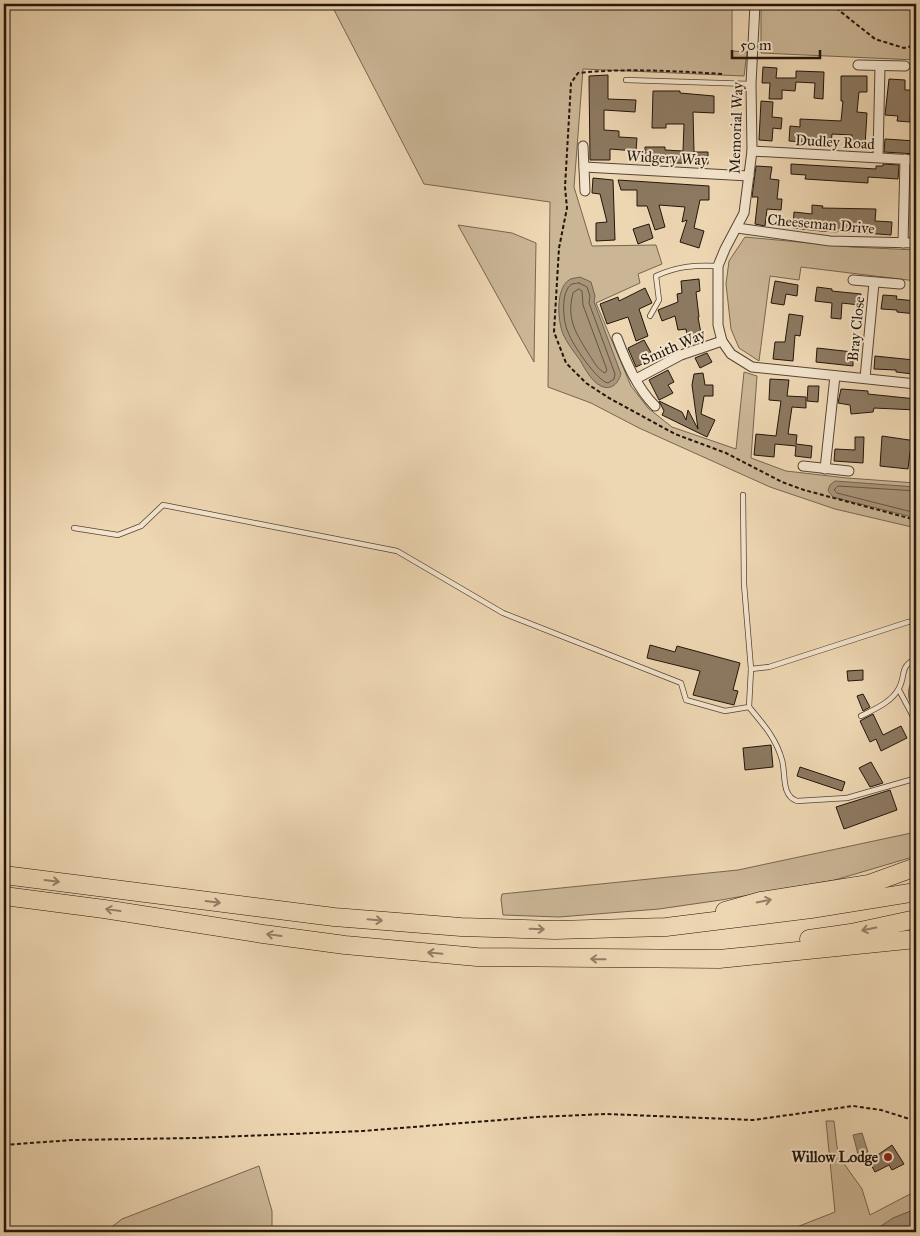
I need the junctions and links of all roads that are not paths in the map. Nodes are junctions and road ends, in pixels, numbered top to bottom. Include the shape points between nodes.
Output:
1 (755, 4) edge
2 (858, 65) dead end
3 (880, 66) junction
4 (905, 66) dead end
5 (626, 80) dead end
6 (751, 84) junction
7 (583, 146) dead end
8 (752, 151) junction
9 (878, 157) junction
10 (905, 159) junction
11 (916, 160) edge
12 (584, 167) junction
13 (749, 176) junction
14 (584, 191) dead end
15 (737, 228) junction
16 (916, 243) edge
17 (903, 244) junction
18 (718, 266) junction
19 (853, 280) dead end
20 (874, 282) junction
21 (900, 284) dead end
22 (650, 316) dead end
23 (617, 338) dead end
24 (722, 341) junction
25 (835, 376) junction
26 (864, 378) junction
27 (636, 379) junction
28 (916, 384) edge
29 (655, 406) dead end
30 (803, 466) dead end
31 (825, 469) junction
32 (848, 471) dead end
33 (743, 495) dead end
34 (74, 528) dead end
35 (916, 621) edge
36 (916, 659) edge
37 (752, 669) junction
38 (899, 690) junction
39 (749, 707) junction
40 (861, 716) dead end
41 (916, 722) edge
42 (910, 780) dead end
43 (916, 867) edge
44 (4, 876) edge
45 (916, 892) edge
46 (4, 896) edge
47 (916, 919) edge
48 (666, 927) junction
49 (916, 939) edge
50 (646, 959) junction

1 - 6 street, Memorial Way
2 - 3 street
3 - 4 street
3 - 9 street
5 - 6 lane
6 - 8 street, Memorial Way
7 - 12 street
8 - 9 street, Dudley Road
8 - 13 street, Memorial Way
9 - 10 street, Dudley Road
10 - 11 street, Dudley Road
10 - 17 street
12 - 13 street, Widgery Way
12 - 14 street
13 - 15 street, Memorial Way via 744,213
15 - 17 street, Cheeseman Drive via 830,241
15 - 18 street, Memorial Way
16 - 17 street, Cheeseman Drive
18 - 22 lane via 694,265 671,269 656,276 658,300
18 - 24 street, Memorial Way via 718,326
19 - 20 street, Bray Close
20 - 21 street, Bray Close
20 - 26 street, Bray Close
23 - 27 street, Smith Way
24 - 25 street via 731,354 752,367
24 - 27 street, Smith Way via 682,355
25 - 26 street
25 - 31 street
26 - 28 street
27 - 29 street, Smith Way
30 - 31 street
31 - 32 street
33 - 37 lane via 744,584
34 - 39 lane via 118,535 141,526 163,505 397,551 504,613 681,683 686,700 725,711
35 - 37 lane via 769,667
36 - 38 lane via 905,668
37 - 39 lane
38 - 40 lane via 882,705
38 - 41 lane
39 - 42 lane via 775,739 788,795 793,800 847,798
48 -> 43 highway via 761,901 869,884
44 -> 48 highway via 334,917 461,927 555,930
45 - 48 highway
50 -> 46 highway via 477,957 354,946
47 -> 50 highway via 851,933
49 - 50 highway via 719,959

